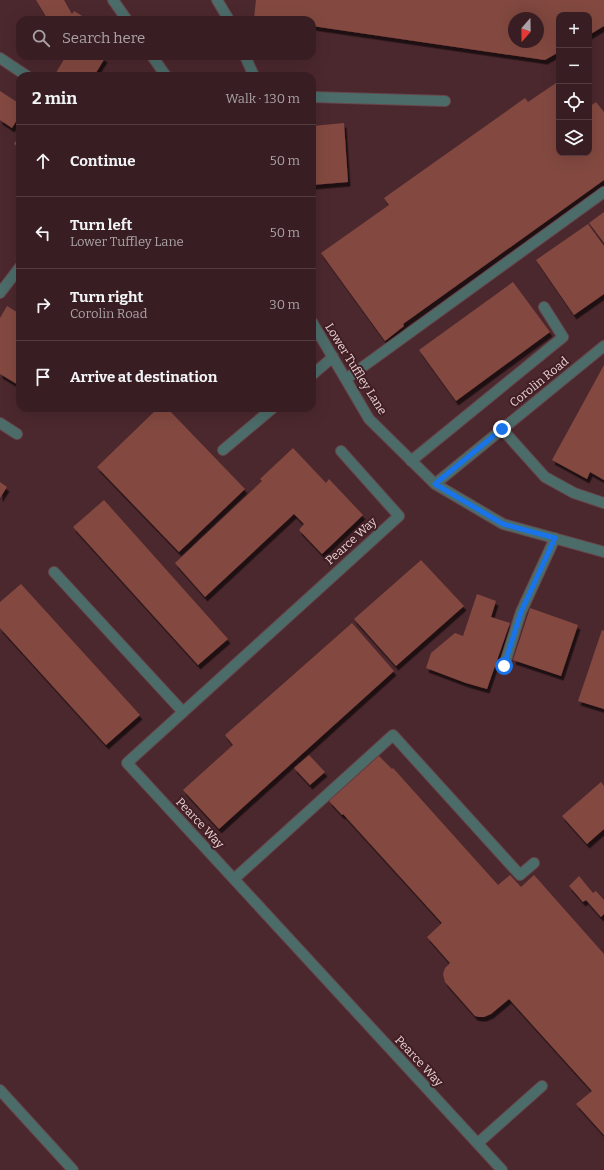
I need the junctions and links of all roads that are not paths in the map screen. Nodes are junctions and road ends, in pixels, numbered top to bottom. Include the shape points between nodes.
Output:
1 (113, 0) edge
2 (220, 3) edge
3 (124, 16) edge
4 (227, 16) edge
5 (0, 58) edge
6 (155, 60) edge
7 (247, 60) edge
8 (21, 72) edge
9 (163, 72) edge
10 (252, 72) edge
11 (316, 97) edge
12 (445, 101) dead end
13 (604, 192) edge
14 (16, 272) edge
15 (0, 293) edge
16 (544, 307) dead end
17 (316, 329) edge
18 (604, 346) edge
19 (333, 357) junction
20 (316, 372) edge
21 (346, 379) junction
22 (268, 412) edge
23 (0, 423) edge
24 (502, 429) junction
25 (17, 434) dead end
26 (223, 450) dead end
27 (341, 452) dead end
28 (411, 461) junction
29 (435, 484) junction
30 (604, 503) edge
31 (555, 538) junction
32 (604, 552) edge
33 (54, 572) dead end
34 (504, 666) dead end
35 (183, 712) junction
36 (534, 863) dead end
37 (234, 879) junction
38 (542, 1086) dead end
39 (0, 1090) edge
40 (478, 1143) junction
41 (73, 1170) edge
42 (502, 1170) edge

1 - 3 street
2 - 4 street
5 - 8 street
6 - 9 street
7 - 10 street
11 - 12 street
13 - 21 street
14 - 15 street
16 - 28 street via 563,337
17 - 19 street, Lower Tuffley Lane
18 - 24 street, Corolin Road
19 - 20 street
19 - 21 street, Lower Tuffley Lane
21 - 28 street, Lower Tuffley Lane via 369,420
22 - 26 street
23 - 25 street
24 - 29 street, Corolin Road
24 - 30 street via 545,477 574,494
27 - 35 street, Pearce Way via 399,516
28 - 29 street, Lower Tuffley Lane
29 - 31 street, Lower Tuffley Lane via 503,524
31 - 32 street, Lower Tuffley Lane
31 - 34 street via 521,612
33 - 35 street
35 - 37 street, Pearce Way via 127,763
36 - 37 street via 520,875 393,735
37 - 40 street, Pearce Way
38 - 40 street
39 - 41 street
40 - 42 street, Pearce Way

